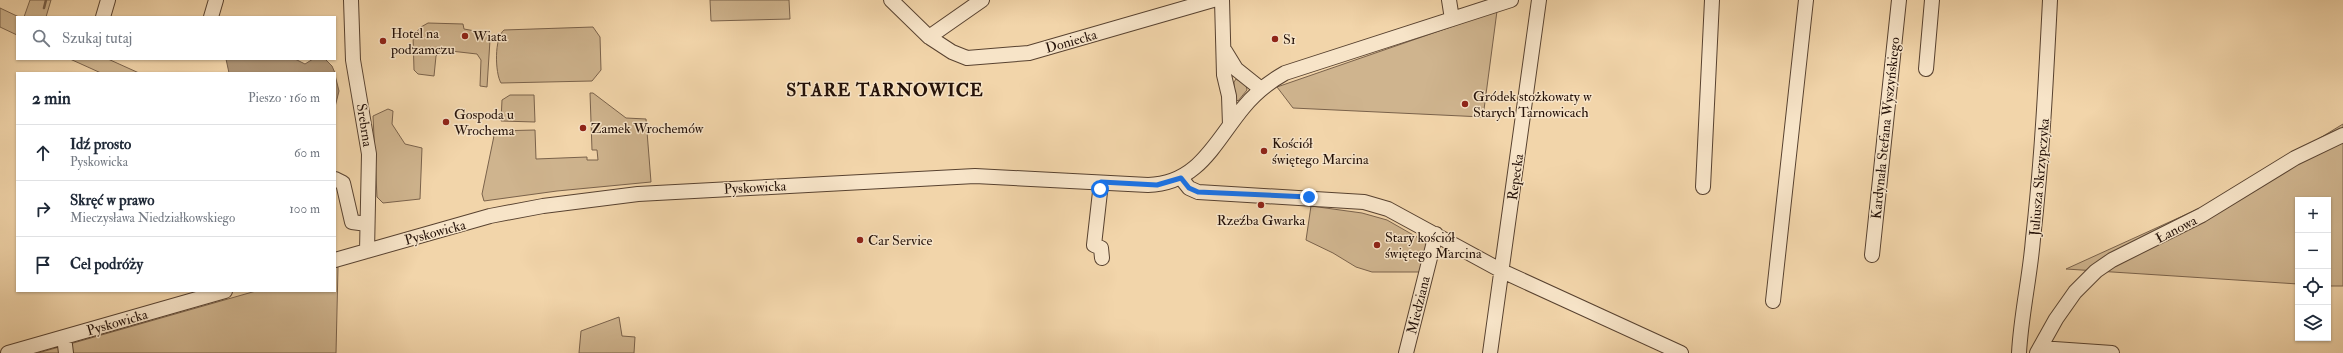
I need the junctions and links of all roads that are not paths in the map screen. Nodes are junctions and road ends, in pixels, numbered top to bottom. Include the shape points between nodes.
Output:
1 (108, 0) edge
2 (216, 0) edge
3 (351, 0) edge
4 (891, 0) edge
5 (982, 0) edge
6 (1214, 0) edge
7 (1222, 0) edge
8 (1448, 0) edge
9 (1511, 0) edge
10 (1540, 0) edge
11 (1712, 0) edge
12 (1806, 0) edge
13 (1899, 0) edge
14 (1932, 0) edge
15 (2050, 0) edge
16 (103, 16) edge
17 (211, 16) edge
18 (1452, 19) junction
19 (930, 37) junction
20 (1225, 51) junction
21 (1926, 69) dead end
22 (1261, 89) junction
23 (1229, 96) junction
24 (1243, 107) junction
25 (1230, 125) junction
26 (2343, 135) edge
27 (1181, 178) junction
28 (336, 179) edge
29 (1101, 182) junction
30 (1703, 187) dead end
31 (367, 224) junction
32 (1436, 234) junction
33 (367, 251) junction
34 (1872, 256) dead end
35 (1102, 258) dead end
36 (336, 260) edge
37 (1502, 271) junction
38 (222, 292) edge
39 (1773, 301) dead end
40 (64, 337) junction
41 (2039, 350) edge
42 (8, 353) edge
43 (66, 353) edge
44 (1406, 353) edge
45 (1490, 353) edge
46 (1681, 353) edge
47 (2019, 353) edge
48 (2112, 353) edge

1 - 16 street
2 - 17 street
3 - 31 street, Srebrna via 353,60 369,154
4 - 19 street, Doniecka
5 - 19 street
6 - 19 street, Doniecka via 1029,53 967,58 952,52
7 - 20 street
8 - 18 street
9 - 18 street
10 - 37 street, Repecka
11 - 30 street
12 - 39 street
13 - 34 street, Kardynała Stefana Wyszyńskiego
14 - 21 street
15 - 47 street, Juliusza Skrzypczyka via 2044,131
18 - 22 street via 1300,67 1285,73
20 - 22 street via 1236,69
20 - 23 street via 1224,75
22 - 24 street
23 - 24 street via 1236,106
23 - 25 street
24 - 25 street
25 - 27 street via 1198,165
26 - 41 street, Łanowa via 2295,158 2202,215 2106,264 2075,292
27 - 29 street, Pyskowicka via 1157,185
27 - 32 street via 1189,188 1198,192 1364,202 1388,209
28 - 31 street via 343,182 352,222
29 - 33 street, Pyskowicka via 974,176 638,194 543,206 490,216
29 - 35 street via 1094,245 1101,248
31 - 33 street, Srebrna
32 - 37 street
32 - 44 street, Miedziana
33 - 36 street, Pyskowicka
37 - 45 street, Repecka
37 - 46 street
38 - 40 street, Pyskowicka
40 - 42 street, Pyskowicka
40 - 43 street
41 - 48 street

